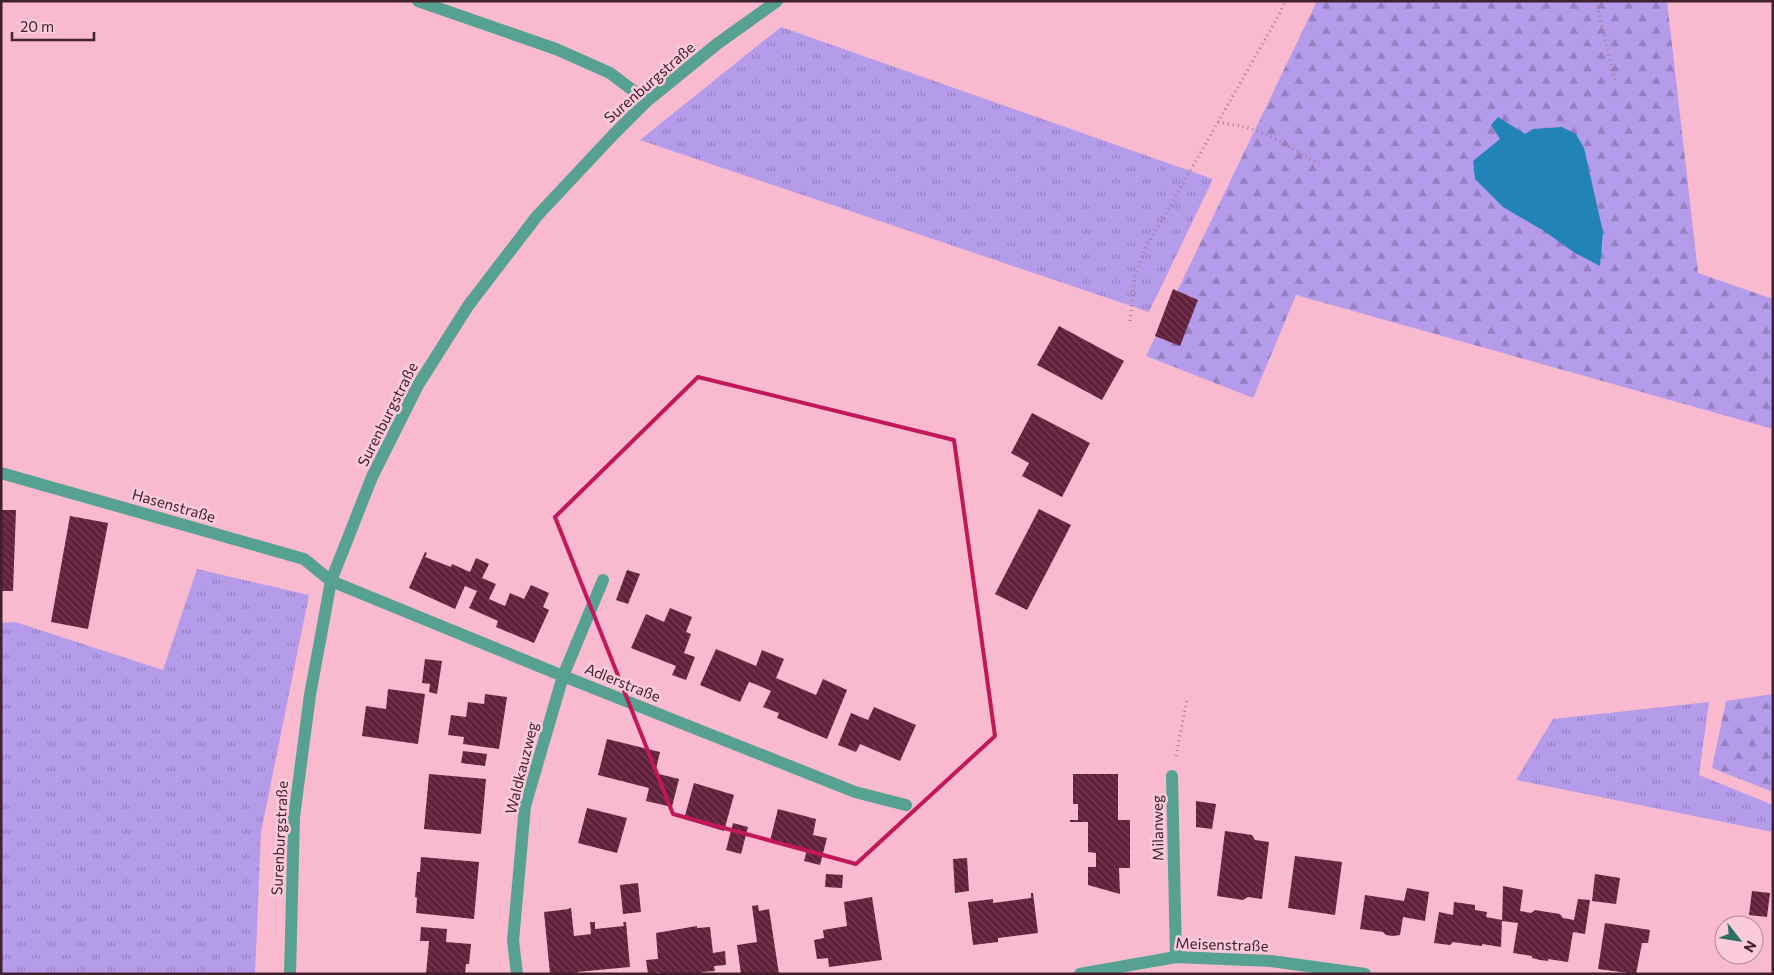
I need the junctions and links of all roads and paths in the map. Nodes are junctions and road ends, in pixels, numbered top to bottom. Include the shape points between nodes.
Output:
1 (418, 1) edge
2 (777, 1) edge
3 (1284, 1) edge
4 (1596, 1) edge
5 (1615, 80) dead end
6 (647, 101) junction
7 (1218, 122) junction
8 (1319, 164) dead end
9 (1130, 321) dead end
10 (1, 472) edge
11 (604, 580) dead end
12 (331, 581) junction
13 (562, 676) junction
14 (1187, 699) dead end
15 (1172, 776) joint
16 (906, 805) dead end
17 (1176, 957) junction
18 (290, 974) edge
19 (516, 974) edge
20 (1080, 974) edge
21 (1365, 974) edge

1 - 6 street via 556,49 610,74
2 - 6 street, Surenburgstraße
3 - 7 path
4 - 5 path
6 - 12 street, Surenburgstraße via 536,216 468,306 418,385 377,469
7 - 8 path via 1246,127 1272,137
7 - 9 path via 1145,248 1135,277
10 - 12 street, Hasenstraße via 304,559
11 - 13 street, Waldkauzweg
12 - 13 street, Adlerstraße
12 - 18 street, Surenburgstraße via 310,695 294,817
13 - 16 street, Adlerstraße via 855,792
13 - 19 street, Waldkauzweg via 525,806 513,941
14 - 15 path, Milanweg
15 - 17 street, Milanweg
17 - 20 street, Meisenstraße
17 - 21 street, Meisenstraße via 1271,961

